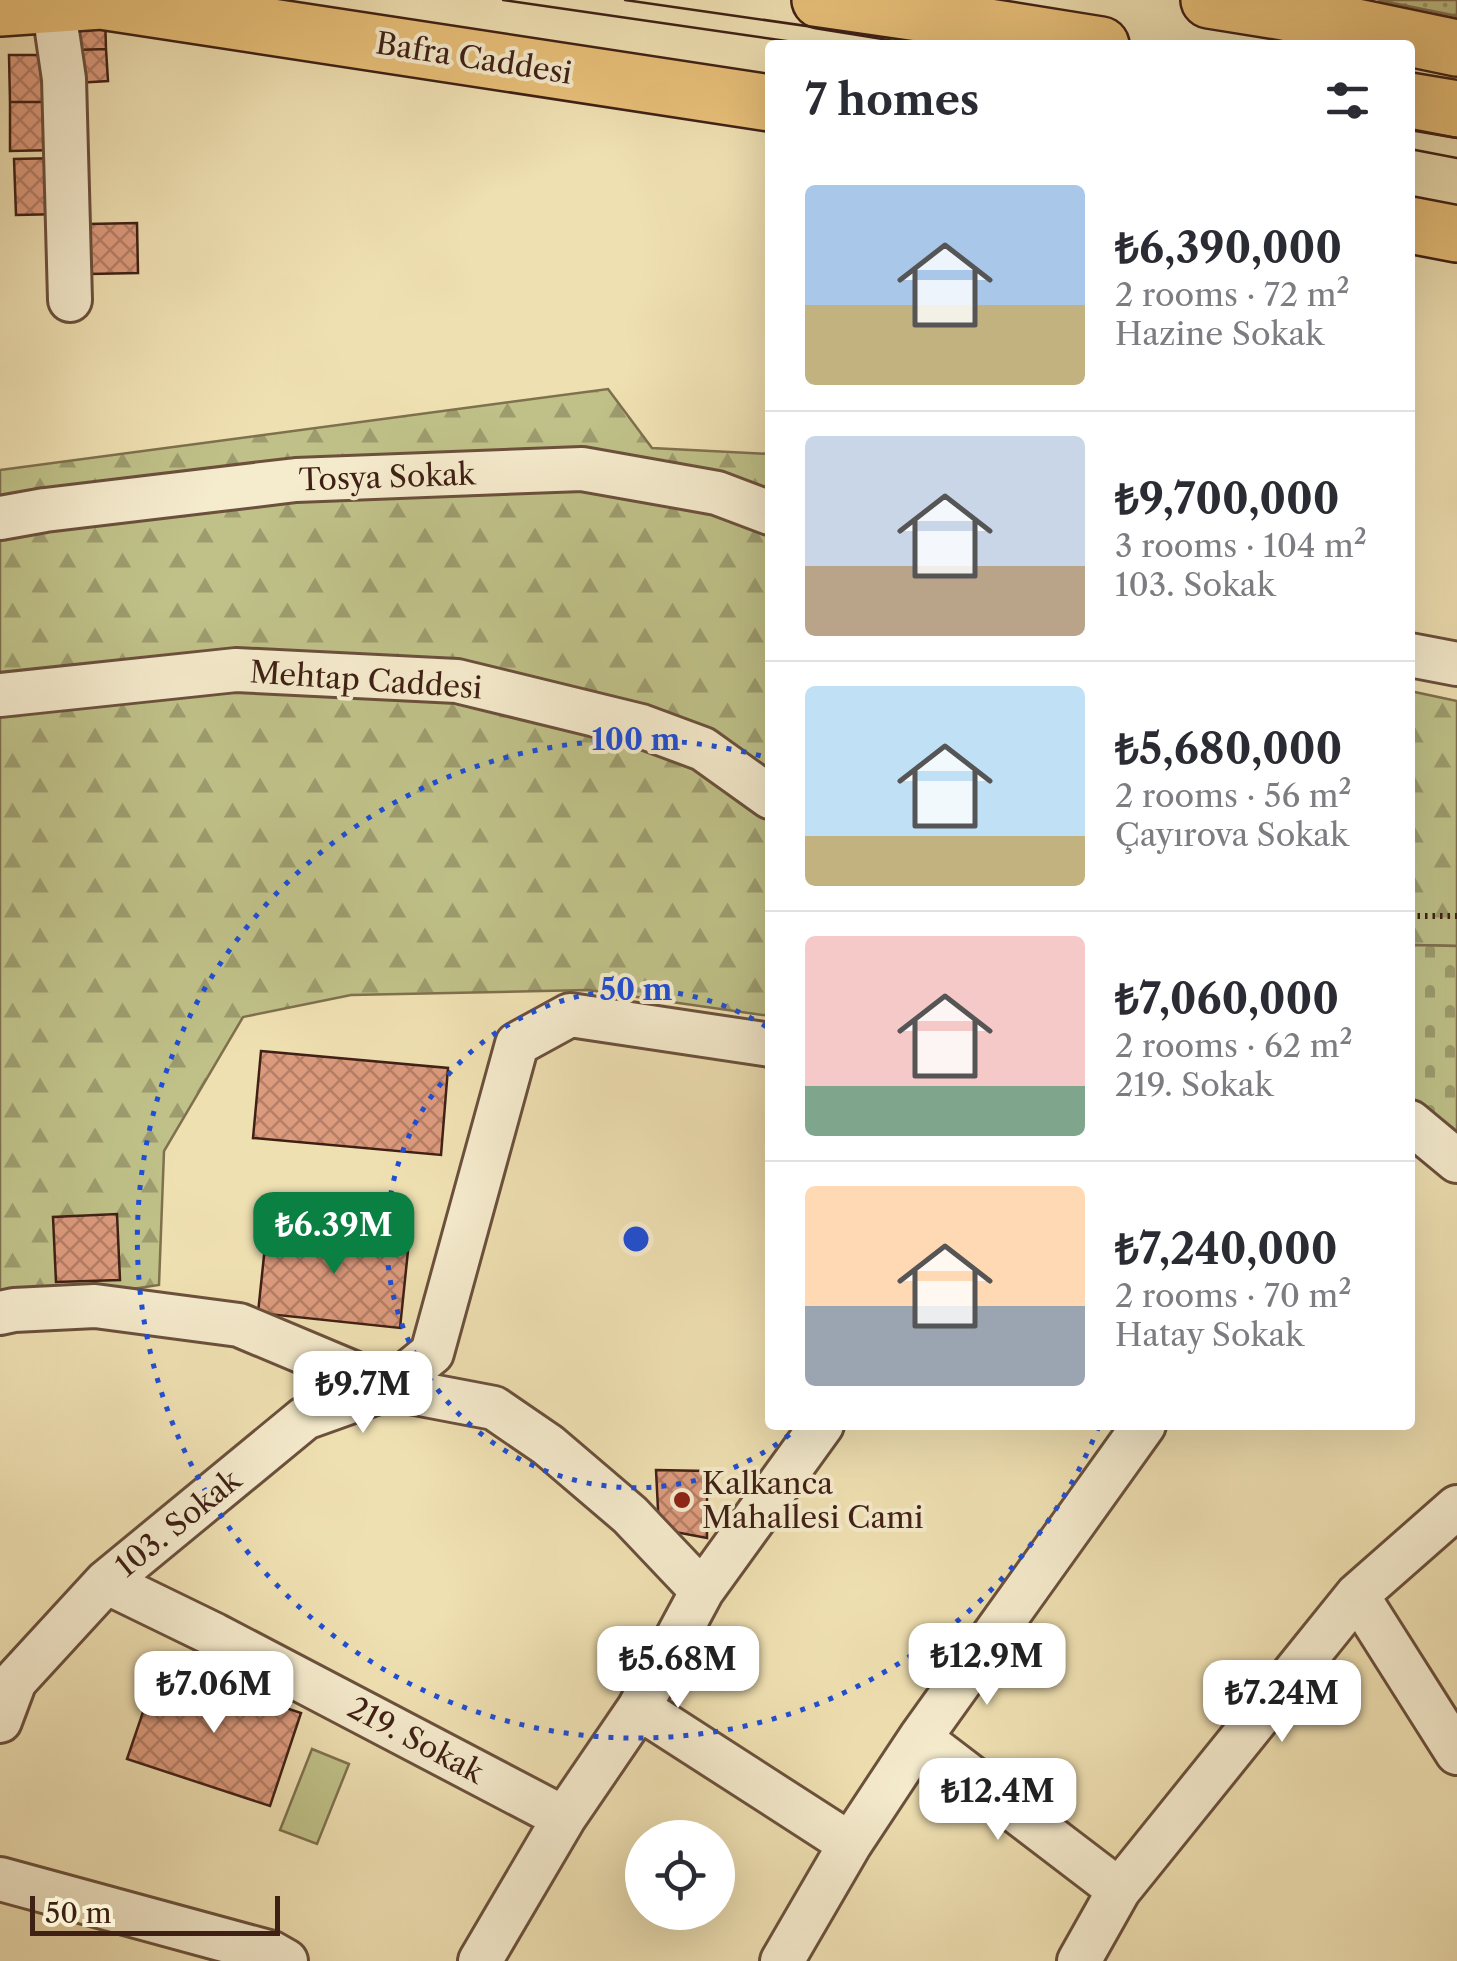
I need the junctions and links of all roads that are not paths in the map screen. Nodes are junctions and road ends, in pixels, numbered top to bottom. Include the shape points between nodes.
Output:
1 (820, 0) edge
2 (1209, 0) edge
3 (26, 6) edge
4 (1070, 40) edge
5 (1457, 48) edge
6 (1415, 101) edge
7 (765, 102) edge
8 (1457, 109) edge
9 (1415, 226) edge
10 (1457, 234) edge
11 (70, 300) dead end
12 (765, 512) edge
13 (0, 518) edge
14 (1415, 656) edge
15 (1457, 664) edge
16 (0, 695) edge
17 (765, 793) edge
18 (765, 1044) edge
19 (1415, 1126) edge
20 (1457, 1161) edge
21 (0, 1313) edge
22 (388, 1388) junction
23 (818, 1430) edge
24 (1140, 1430) edge
25 (1457, 1507) edge
26 (106, 1582) junction
27 (702, 1592) junction
28 (1358, 1595) junction
29 (638, 1708) junction
30 (0, 1722) edge
31 (920, 1738) junction
32 (1457, 1753) edge
33 (564, 1818) junction
34 (850, 1844) junction
35 (0, 1879) edge
36 (1120, 1890) junction
37 (286, 1961) edge
38 (480, 1961) edge
39 (782, 1961) edge
40 (1079, 1961) edge

1 - 4 main road
2 - 5 main road
3 - 7 main road, Bafra Caddesi via 101,0
3 - 11 street via 64,79
6 - 8 main road
9 - 10 main road
12 - 13 street, Tosya Sokak via 717,494 582,469 296,480
14 - 15 street
16 - 17 street, Mehtap Caddesi via 236,670 458,680 641,726 703,749
18 - 22 street, 103. Sokak via 570,1015 517,1044 432,1353
19 - 20 street
21 - 22 street via 95,1306 239,1324
22 - 26 street, 103. Sokak via 306,1418
22 - 27 street via 494,1408 630,1515
23 - 27 street
24 - 31 street
25 - 28 street
26 - 30 street, 103. Sokak via 15,1681
26 - 33 street, 219. Sokak
27 - 29 street
28 - 32 street
28 - 36 street
29 - 33 street
29 - 34 street
31 - 34 street
31 - 36 street
33 - 38 street
34 - 39 street
35 - 37 street
36 - 40 street

